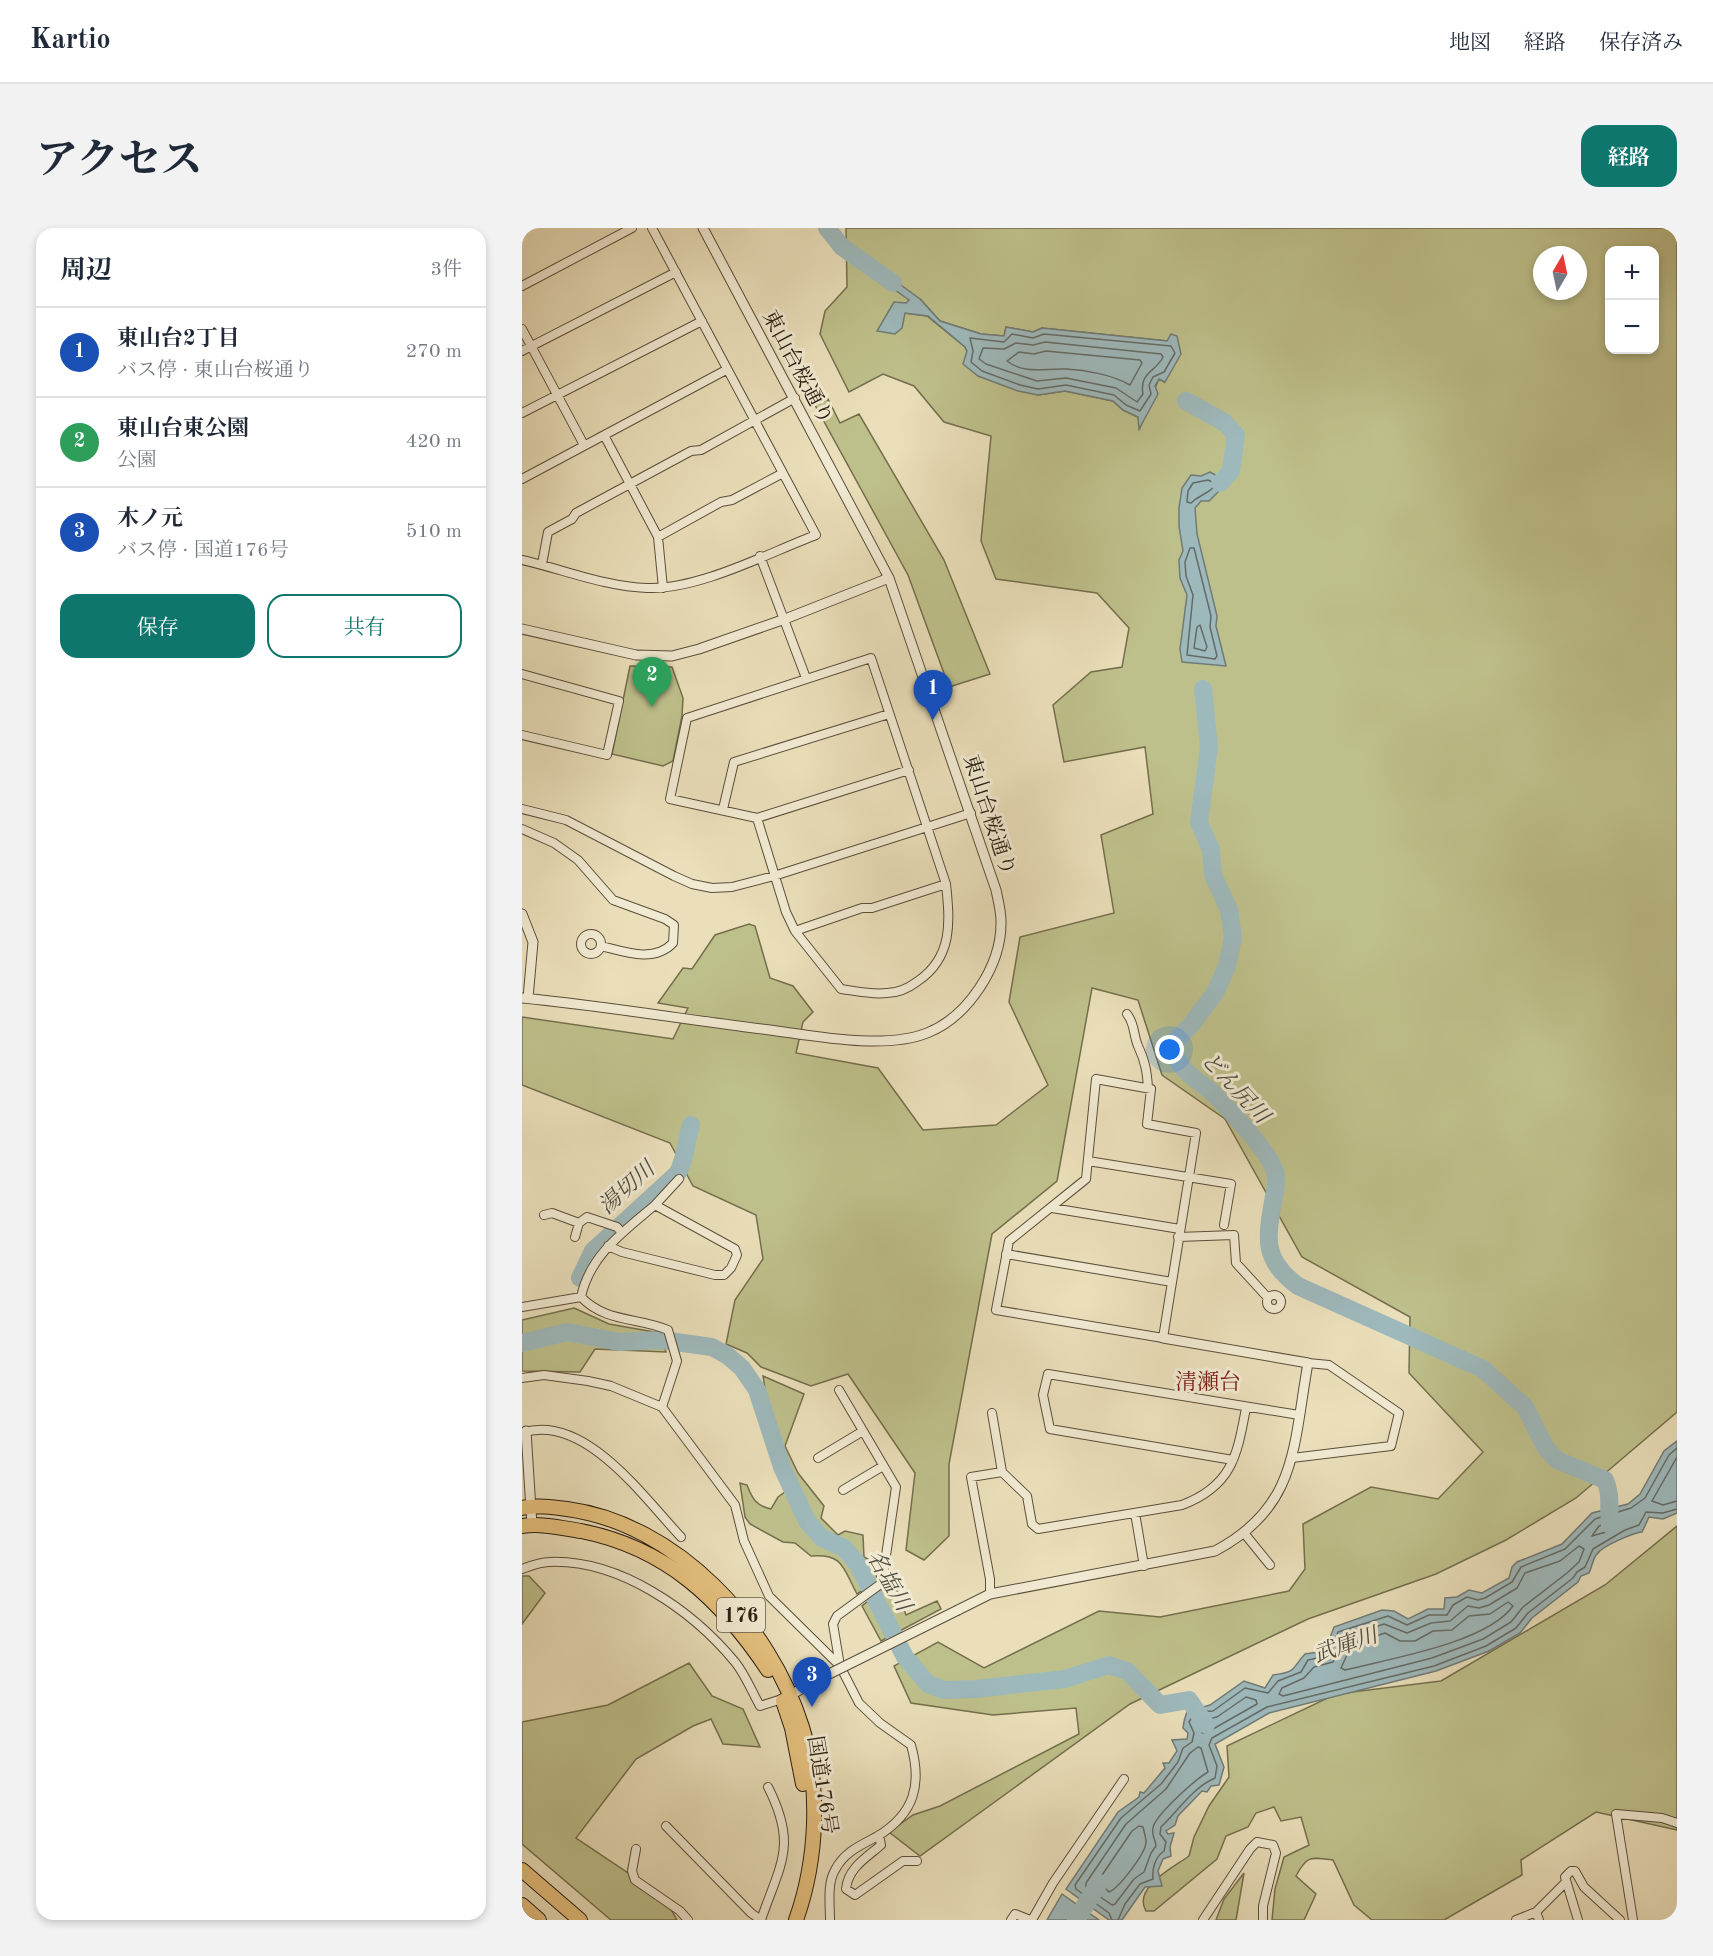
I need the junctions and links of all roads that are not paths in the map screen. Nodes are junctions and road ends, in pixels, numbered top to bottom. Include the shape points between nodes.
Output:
1 (632, 228) edge
2 (652, 228) edge
3 (703, 228) edge
4 (676, 272) junction
5 (522, 286) edge
6 (702, 321) junction
7 (522, 329) edge
8 (532, 346) junction
9 (522, 351) edge
10 (726, 370) junction
11 (558, 394) junction
12 (795, 398) junction
13 (522, 413) edge
14 (757, 420) junction
15 (605, 436) junction
16 (584, 445) junction
17 (783, 473) junction
18 (522, 479) edge
19 (630, 485) junction
20 (658, 537) junction
21 (760, 556) junction
22 (522, 560) edge
23 (542, 564) junction
24 (889, 578) junction
25 (663, 588) junction
26 (785, 619) junction
27 (522, 629) edge
28 (522, 674) edge
29 (806, 678) junction
30 (889, 714) junction
31 (522, 735) edge
32 (909, 770) junction
33 (522, 809) edge
34 (723, 809) junction
35 (971, 813) junction
36 (757, 818) junction
37 (927, 826) junction
38 (522, 829) edge
39 (774, 876) junction
40 (946, 884) junction
41 (522, 914) edge
42 (795, 931) junction
43 (601, 946) dead end
44 (525, 998) edge
45 (1127, 1014) dead end
46 (1148, 1088) junction
47 (1088, 1161) junction
48 (1188, 1178) junction
49 (679, 1179) dead end
50 (655, 1205) junction
51 (1052, 1208) junction
52 (544, 1215) dead end
53 (579, 1223) junction
54 (1224, 1225) dead end
55 (622, 1233) junction
56 (1179, 1233) junction
57 (575, 1237) dead end
58 (608, 1246) junction
59 (1006, 1254) junction
60 (1172, 1282) junction
61 (581, 1298) junction
62 (1268, 1298) dead end
63 (522, 1307) edge
64 (1163, 1338) junction
65 (1308, 1363) junction
66 (522, 1378) edge
67 (839, 1390) dead end
68 (662, 1407) junction
69 (1246, 1408) junction
70 (992, 1413) dead end
71 (1299, 1415) junction
72 (863, 1431) junction
73 (524, 1432) edge
74 (818, 1458) dead end
75 (1292, 1458) junction
76 (1233, 1460) junction
77 (883, 1466) junction
78 (1002, 1472) junction
79 (843, 1490) dead end
80 (526, 1507) edge
81 (1135, 1513) junction
82 (527, 1526) edge
83 (1244, 1533) junction
84 (681, 1537) dead end
85 (1270, 1565) dead end
86 (1144, 1566) junction
87 (522, 1569) edge
88 (990, 1594) junction
89 (840, 1666) junction
90 (786, 1697) junction
91 (1124, 1779) dead end
92 (768, 1787) dead end
93 (1677, 1823) edge
94 (666, 1826) dead end
95 (879, 1835) junction
96 (636, 1849) dead end
97 (917, 1861) dead end
98 (522, 1869) edge
99 (1566, 1882) junction
100 (522, 1905) edge
101 (1212, 1905) junction
102 (1536, 1912) junction
103 (539, 1920) edge
104 (580, 1920) edge
105 (688, 1920) edge
106 (761, 1920) edge
107 (796, 1920) edge
108 (830, 1920) edge
109 (1011, 1920) edge
110 (1031, 1920) edge
111 (1203, 1920) edge
112 (1209, 1920) edge
113 (1263, 1920) edge
114 (1516, 1920) edge
115 (1539, 1920) edge
116 (1578, 1920) edge
117 (1620, 1920) edge
118 (1634, 1920) edge

1 - 5 street
2 - 4 street
3 - 12 street, 東山台桜通り
4 - 6 street
4 - 8 street
6 - 10 street
6 - 11 street
7 - 8 street
8 - 9 street
8 - 11 street
10 - 14 street
10 - 15 street
11 - 13 street
11 - 16 street
12 - 14 street
12 - 24 street, 東山台桜通り
14 - 17 street
14 - 19 street
15 - 16 street
15 - 19 street
16 - 18 street
17 - 20 street
17 - 21 street via 816,534
19 - 20 street
19 - 23 street via 548,532
20 - 25 street
21 - 25 street via 695,582
21 - 26 street
22 - 23 street
23 - 25 street via 627,586
24 - 26 street
24 - 35 street, 東山台桜通り
26 - 27 street via 672,656 636,655
26 - 29 street
28 - 31 street via 619,701 607,755
29 - 30 street via 871,658
29 - 34 street via 687,718 670,799
30 - 32 street
30 - 34 street via 734,762
32 - 36 street
32 - 37 street
33 - 39 street via 566,820 692,884 732,887
34 - 36 street
35 - 37 street
35 - 44 street, 東山台桜通り via 996,890 1001,921 996,954 985,980 962,1009 927,1033 898,1039 826,1038
36 - 39 street
37 - 39 street
37 - 40 street
38 - 43 street via 554,843 578,860 614,900 674,925 673,943 665,951 650,955
39 - 42 street
40 - 42 street
40 - 42 street via 950,921 940,959 929,974 911,986 889,993 841,989
41 - 44 street via 533,942
45 - 46 street via 1134,1023 1146,1062
46 - 47 street via 1096,1079
46 - 48 street via 1151,1089 1147,1124 1196,1133
47 - 48 street
47 - 51 street via 1086,1179
48 - 54 street via 1231,1184
48 - 56 street
49 - 50 street
50 - 55 street
50 - 58 street via 735,1250 737,1255 731,1268 724,1275 715,1275
51 - 56 street
51 - 59 street via 1009,1242
52 - 53 street via 552,1213
53 - 55 street via 586,1216 617,1227
53 - 57 street
55 - 58 street
56 - 60 street
56 - 62 street via 1234,1235 1236,1263
58 - 61 street via 597,1256
59 - 60 street
59 - 64 street via 996,1310
60 - 64 street
61 - 63 street
61 - 68 street via 615,1319 668,1330 677,1361
64 - 65 street
65 - 71 street
65 - 75 street via 1329,1365 1399,1413 1391,1446
66 - 68 street via 544,1375 611,1386
67 - 72 street
68 - 89 street via 735,1504 744,1541 769,1596
69 - 71 street
69 - 76 street
69 - 76 street via 1048,1374 1043,1395 1050,1429
70 - 78 street
71 - 75 street
72 - 74 street
72 - 77 street
73 - 80 street
73 - 84 street via 547,1430 581,1439 606,1457
75 - 83 street via 1282,1488 1256,1524
76 - 81 street via 1224,1477 1204,1497
77 - 79 street
77 - 89 street via 896,1487 882,1583 837,1616 832,1624
78 - 81 street via 1027,1496 1032,1524 1038,1529
78 - 88 street via 970,1477
80 - 82 street
80 - 90 highway, 国道176号 / 176 via 584,1511 659,1542 744,1618 766,1650
81 - 86 street
82 - 90 highway, 国道176号 / 176 via 569,1529 614,1540 673,1569 730,1617
83 - 85 street
83 - 86 street via 1215,1551
86 - 88 street
87 - 90 street via 548,1562 571,1564 609,1571 637,1584 663,1597 706,1630 737,1664 760,1706
88 - 90 street, bridge
89 - 95 street via 859,1703 911,1745 913,1752 916,1794
90 - 107 highway, 国道176号 / 176 via 802,1770 812,1852 806,1894
91 - 110 street
92 - 106 street via 779,1810 785,1841 780,1875
93 - 118 street via 1616,1814
94 - 106 street
95 - 97 street via 881,1845 854,1867 846,1889 855,1895 903,1862
95 - 108 street via 852,1850 833,1872
96 - 105 street via 632,1871 635,1880
98 - 104 highway
99 - 102 street
99 - 116 street
99 - 117 street via 1566,1873 1575,1871 1584,1887
100 - 103 highway
101 - 111 street
101 - 112 street
101 - 113 street via 1257,1842 1273,1845 1276,1853
102 - 114 street
102 - 115 street
109 - 110 street via 1015,1914

